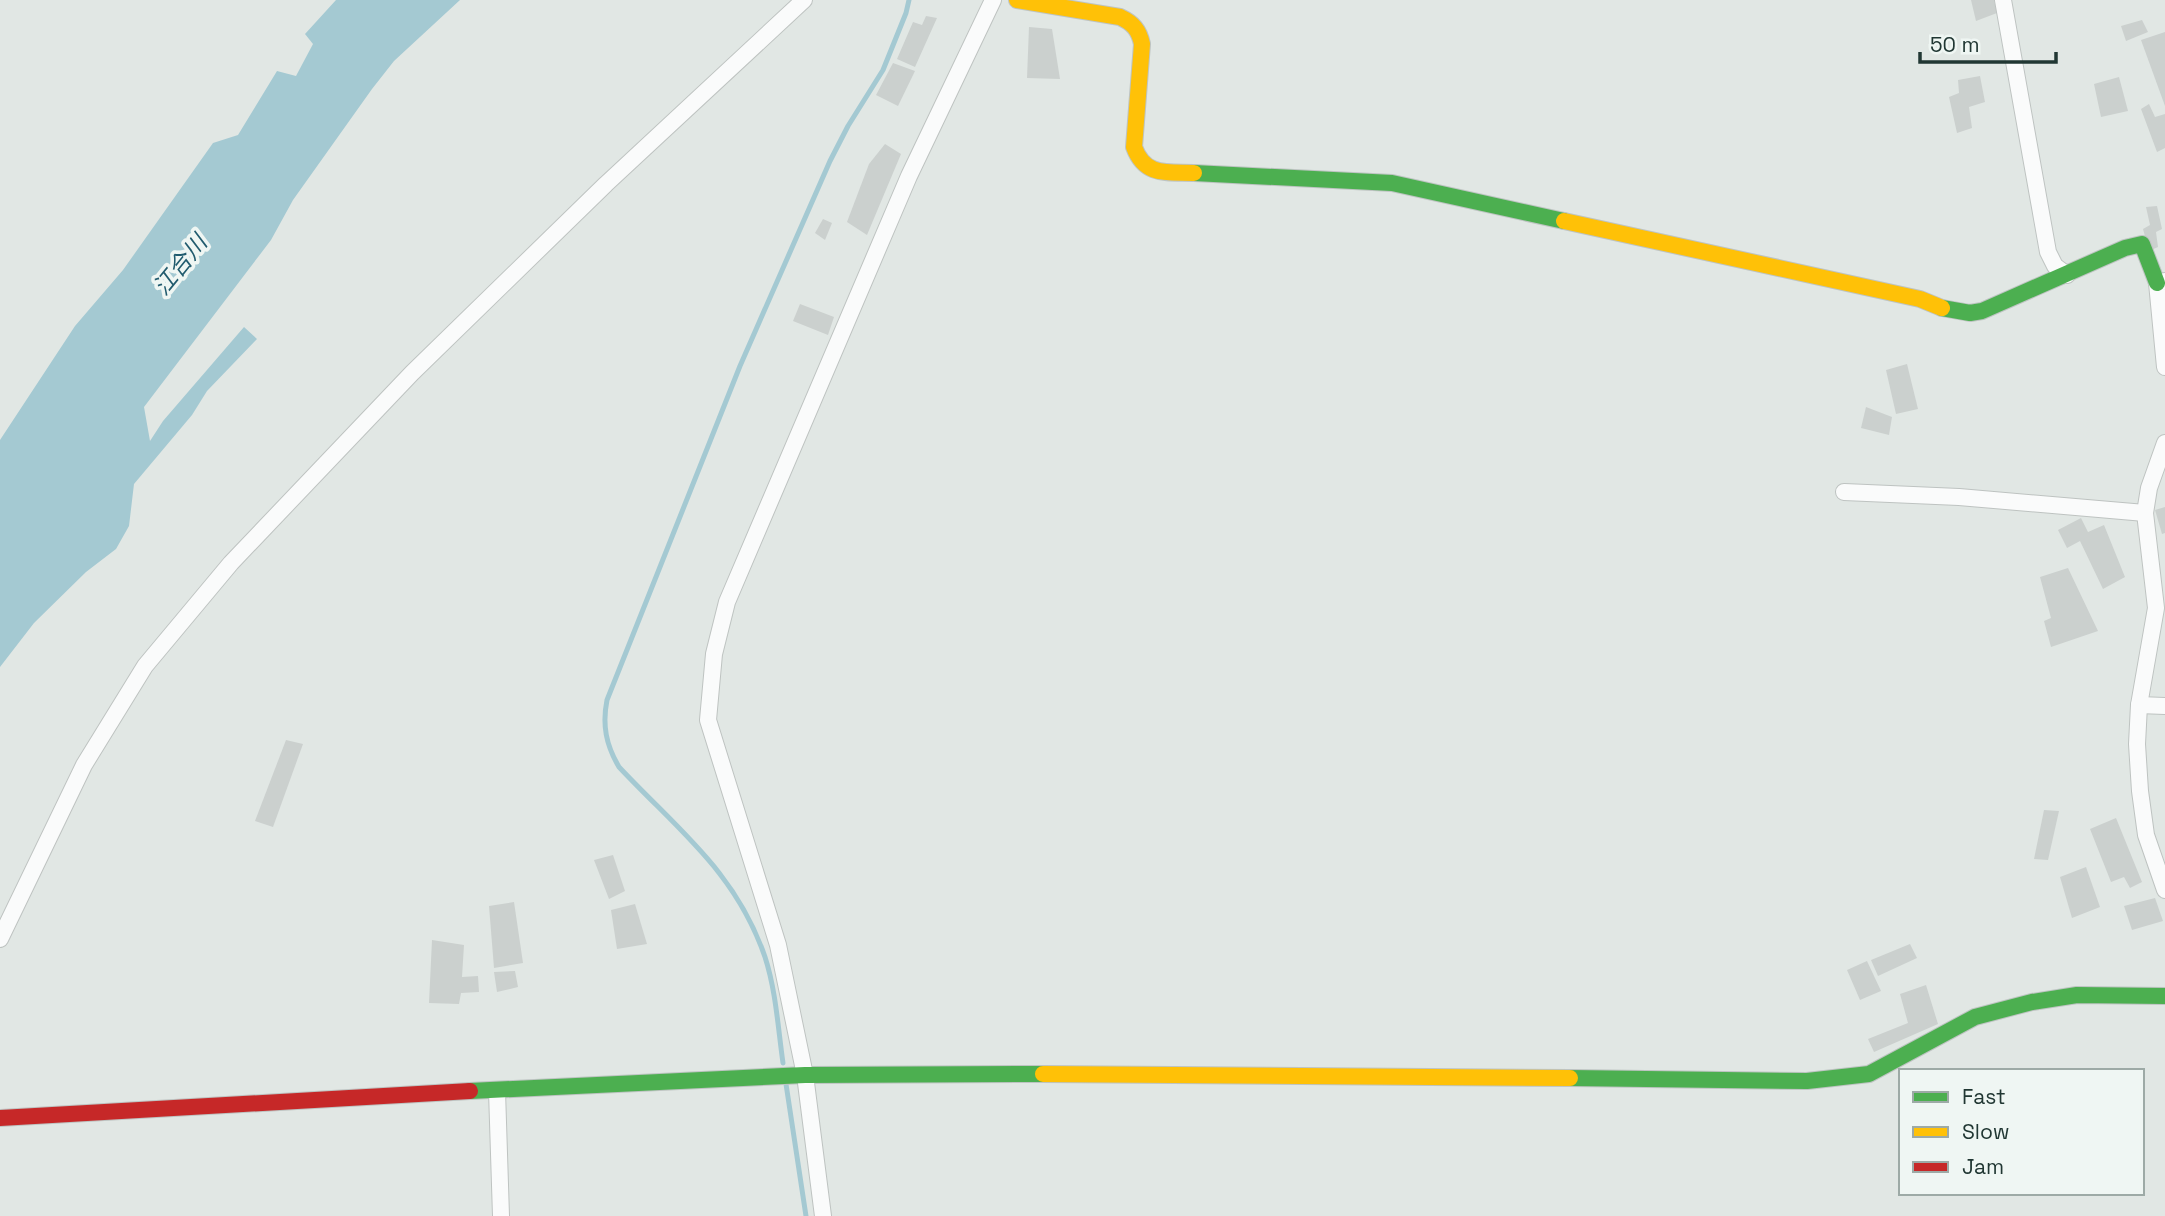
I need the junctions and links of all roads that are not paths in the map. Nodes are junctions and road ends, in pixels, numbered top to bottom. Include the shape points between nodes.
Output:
1 (804, 0) edge
2 (993, 0) edge
3 (1017, 0) edge
4 (2003, 0) edge
5 (2067, 275) junction
6 (2161, 282) edge
7 (2165, 367) edge
8 (2165, 443) edge
9 (1844, 492) dead end
10 (2145, 513) junction
11 (2139, 705) junction
12 (2165, 706) edge
13 (2165, 890) edge
14 (0, 939) edge
15 (2165, 996) edge
16 (805, 1074) junction
17 (497, 1091) junction
18 (0, 1118) edge
19 (501, 1216) edge
20 (823, 1216) edge

1 - 14 street via 412,373 231,563 145,666 84,765
2 - 16 street via 909,176 732,590 714,654 708,720 778,945
3 - 5 street via 1131,21 1142,44 1134,147 1144,166 1155,171 1392,183 1969,313 1996,307
4 - 5 street via 2048,252 2055,266
5 - 6 street via 2142,244
6 - 7 street
8 - 10 street
9 - 10 street
10 - 11 street via 2156,608
11 - 12 street
11 - 13 street via 2137,744 2146,835
15 - 16 street via 2077,995 2032,1002 1975,1017 1869,1074 1807,1081
16 - 17 street
16 - 20 street
17 - 18 street
17 - 19 street

